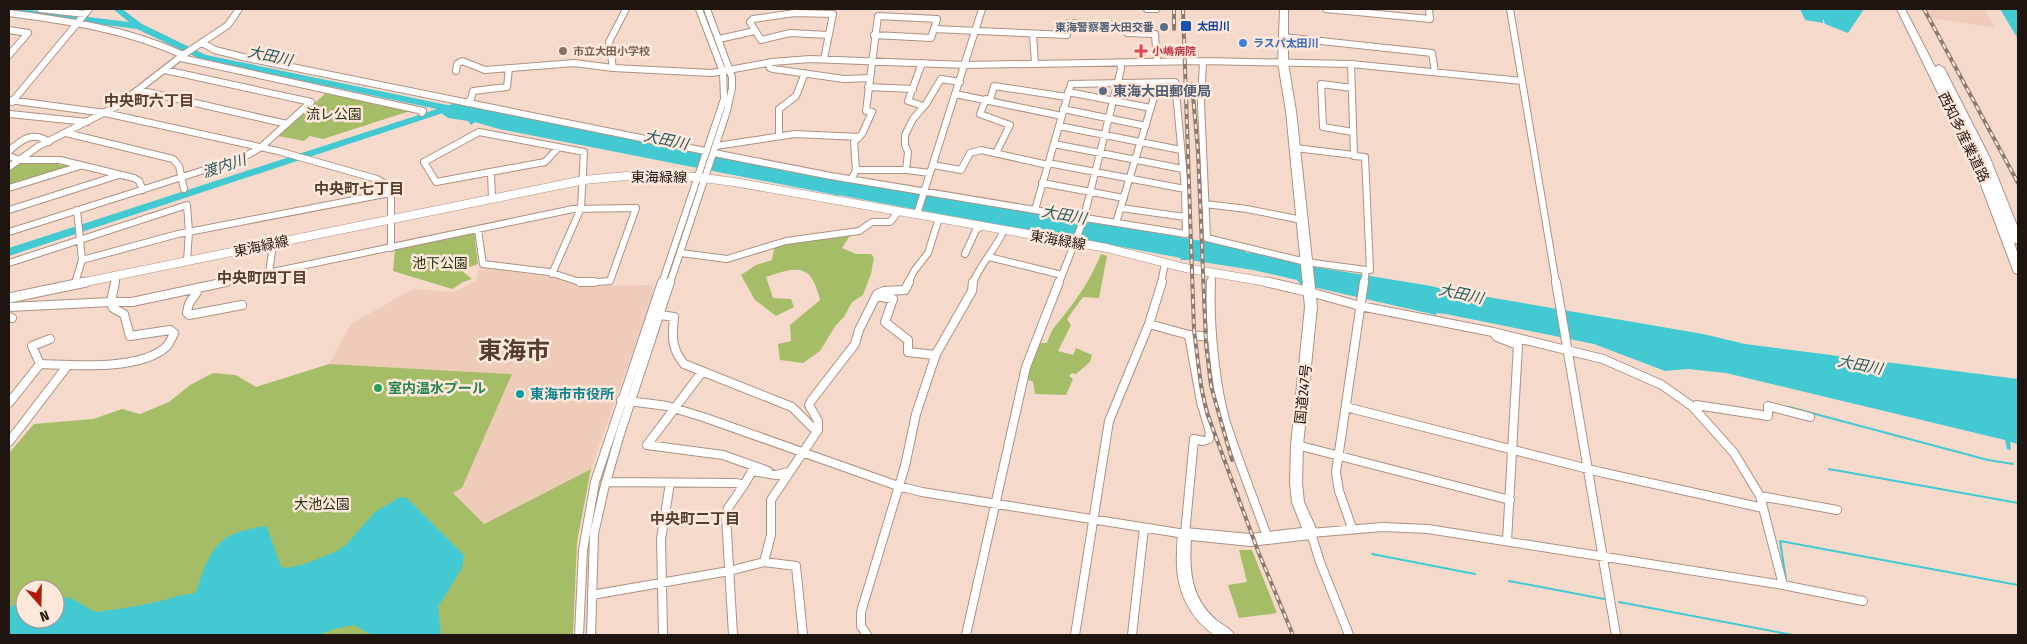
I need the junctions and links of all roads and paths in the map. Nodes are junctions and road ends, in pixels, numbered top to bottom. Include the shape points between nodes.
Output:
1 (40, 9) edge
2 (239, 9) edge
3 (626, 9) edge
4 (699, 9) edge
5 (707, 9) edge
6 (982, 9) edge
7 (1147, 9) edge
8 (1156, 9) edge
9 (1284, 9) edge
10 (1326, 9) edge
11 (1429, 9) edge
12 (1510, 9) edge
13 (1900, 9) edge
14 (1908, 9) edge
15 (9, 13) edge
16 (83, 17) edge
17 (934, 29) junction
18 (9, 30) edge
19 (754, 31) junction
20 (975, 32) junction
21 (1033, 34) junction
22 (828, 35) junction
23 (874, 35) junction
24 (1284, 37) junction
25 (719, 39) junction
26 (200, 44) junction
27 (12, 49) edge
28 (9, 55) edge
29 (182, 56) junction
30 (824, 59) junction
31 (871, 60) junction
32 (1157, 61) junction
33 (1203, 61) junction
34 (1120, 62) junction
35 (768, 63) junction
36 (922, 63) junction
37 (1283, 63) junction
38 (1035, 64) junction
39 (1351, 64) junction
40 (965, 65) junction
41 (510, 68) junction
42 (613, 68) junction
43 (165, 70) junction
44 (456, 71) dead end
45 (726, 71) junction
46 (1435, 72) junction
47 (805, 73) junction
48 (869, 78) junction
49 (1522, 81) junction
50 (960, 82) junction
51 (1116, 82) junction
52 (1153, 82) junction
53 (868, 87) junction
54 (1352, 88) junction
55 (913, 89) junction
56 (138, 90) junction
57 (955, 94) junction
58 (1067, 94) junction
59 (988, 100) junction
60 (1112, 100) junction
61 (10, 102) edge
62 (467, 103) junction
63 (923, 106) junction
64 (1151, 108) junction
65 (1062, 112) junction
66 (105, 113) junction
67 (422, 113) dead end
68 (10, 114) edge
69 (1108, 118) junction
70 (87, 122) junction
71 (287, 124) junction
72 (1059, 126) junction
73 (1146, 126) junction
74 (1353, 132) junction
75 (66, 133) junction
76 (1104, 135) junction
77 (779, 136) junction
78 (859, 137) junction
79 (49, 142) junction
80 (1141, 142) junction
81 (1054, 144) junction
82 (260, 148) junction
83 (558, 148) junction
84 (1295, 148) junction
85 (1181, 150) junction
86 (714, 151) junction
87 (9, 152) edge
88 (705, 152) junction
89 (996, 153) junction
90 (1099, 154) junction
91 (1354, 155) junction
92 (9, 156) edge
93 (19, 160) junction
94 (1135, 160) junction
95 (1048, 164) junction
96 (933, 165) junction
97 (82, 166) junction
98 (9, 167) edge
99 (1183, 169) junction
100 (856, 170) junction
101 (906, 170) junction
102 (491, 172) junction
103 (1095, 172) junction
104 (930, 173) junction
105 (121, 175) junction
106 (702, 175) junction
107 (182, 178) junction
108 (852, 178) junction
109 (1130, 179) junction
110 (584, 180) junction
111 (1042, 183) junction
112 (9, 188) edge
113 (1185, 189) junction
114 (143, 190) junction
115 (184, 190) dead end
116 (925, 191) junction
117 (1090, 192) junction
118 (390, 193) junction
119 (1124, 198) junction
120 (492, 199) junction
121 (1205, 204) junction
122 (581, 208) junction
123 (1121, 208) junction
124 (9, 210) edge
125 (77, 210) junction
126 (1035, 210) junction
127 (899, 211) junction
128 (918, 213) junction
129 (1185, 217) junction
130 (939, 218) junction
131 (1083, 219) junction
132 (391, 220) junction
133 (1302, 220) junction
134 (1116, 223) junction
135 (982, 226) junction
136 (478, 230) junction
137 (1004, 230) junction
138 (9, 232) edge
139 (189, 232) junction
140 (80, 238) junction
141 (2018, 240) edge
142 (1076, 242) junction
143 (272, 244) junction
144 (391, 248) junction
145 (681, 253) junction
146 (965, 254) dead end
147 (989, 257) junction
148 (82, 260) junction
149 (187, 261) junction
150 (1306, 262) junction
151 (9, 263) edge
152 (1165, 263) junction
153 (1366, 270) junction
154 (2018, 270) edge
155 (269, 273) junction
156 (552, 274) junction
157 (1212, 274) junction
158 (1062, 275) junction
159 (116, 276) junction
160 (75, 284) junction
161 (198, 289) junction
162 (1309, 289) junction
163 (876, 296) junction
164 (9, 298) edge
165 (111, 302) junction
166 (1361, 304) junction
167 (242, 305) dead end
168 (9, 308) edge
169 (660, 315) junction
170 (1149, 324) junction
171 (1493, 332) junction
172 (1189, 335) junction
173 (1212, 337) junction
174 (50, 339) dead end
175 (1569, 350) junction
176 (936, 355) junction
177 (40, 364) junction
178 (68, 365) junction
179 (702, 372) junction
180 (12, 395) edge
181 (621, 400) junction
182 (632, 400) junction
183 (9, 403) edge
184 (1693, 406) junction
185 (1346, 407) junction
186 (674, 408) junction
187 (1810, 417) dead end
188 (818, 430) junction
189 (13, 431) edge
190 (9, 442) edge
191 (1297, 445) junction
192 (1513, 450) junction
193 (802, 453) junction
194 (1339, 457) junction
195 (1589, 468) junction
196 (768, 473) junction
197 (785, 473) junction
198 (606, 482) junction
199 (670, 483) junction
200 (744, 485) junction
201 (898, 486) junction
202 (1760, 496) junction
203 (1510, 500) junction
204 (995, 504) junction
205 (1763, 508) junction
206 (1837, 510) dead end
207 (1093, 520) junction
208 (1144, 528) junction
209 (1352, 528) junction
210 (1311, 533) junction
211 (1185, 534) junction
212 (1268, 539) junction
213 (1507, 541) junction
214 (1603, 556) junction
215 (764, 562) junction
216 (729, 571) junction
217 (662, 582) junction
218 (1783, 585) junction
219 (592, 595) junction
220 (1863, 601) dead end
221 (579, 635) edge
222 (591, 635) edge
223 (663, 635) edge
224 (733, 635) edge
225 (803, 635) edge
226 (867, 635) edge
227 (966, 635) edge
228 (1075, 635) edge
229 (1132, 635) edge
230 (1227, 635) edge
231 (1349, 635) edge
232 (1616, 635) edge

1 - 16 street
2 - 26 street via 228,25
3 - 42 street via 610,38 608,50
4 - 45 street
5 - 25 street
6 - 20 street
7 - 8 street
9 - 24 highway, 国道247号
10 - 11 street via 1430,19
12 - 49 street
13 - 154 highway, 西知多産業道路 via 1975,157 2006,231
14 - 141 highway, 西知多産業道路 via 1985,158
15 - 16 street
16 - 29 street
16 - 61 street
17 - 20 street
17 - 23 street via 931,38
17 - 23 street via 937,18 878,16
18 - 27 street via 28,33
19 - 22 street via 761,40 790,33
19 - 22 street via 750,22 753,19 795,13 833,14
19 - 25 street
20 - 21 street
20 - 40 street
21 - 32 street via 1067,35 1068,23 1126,26 1127,33 1155,34
21 - 38 street
22 - 30 street
23 - 31 street
24 - 37 highway, 国道247号
24 - 46 street via 1432,53
25 - 45 street
26 - 29 street
26 - 62 street via 246,58
27 - 28 street
29 - 43 street
29 - 67 street
30 - 31 street
30 - 35 street
31 - 36 street
31 - 48 street
32 - 33 street
32 - 34 street
33 - 37 street via 1224,59
33 - 121 street via 1200,104
34 - 38 street
34 - 51 street
35 - 45 street
35 - 47 street via 770,68
36 - 40 street
36 - 55 street
37 - 39 street
37 - 84 highway, 国道247号
38 - 40 street
39 - 46 street
39 - 54 street
40 - 50 street
41 - 42 street via 574,62
41 - 44 street via 485,70 462,61 457,64
41 - 62 street via 507,87 473,91
42 - 45 street
43 - 56 street
43 - 71 street via 311,102
45 - 86 street via 732,88
45 - 88 street via 724,99
46 - 49 street
47 - 48 street
47 - 77 street via 796,96 779,109
48 - 53 street
49 - 175 street
50 - 57 street
50 - 63 street via 941,79
51 - 52 street
51 - 58 street via 1071,84
51 - 60 street
52 - 64 street via 1155,94
52 - 85 street via 1175,82
53 - 55 street
53 - 78 street via 866,111 872,112
54 - 74 street
54 - 74 street via 1322,84 1324,129
55 - 63 street via 908,101
56 - 66 street
56 - 71 street
57 - 59 street
57 - 96 street
58 - 59 street via 994,86
58 - 60 street
58 - 65 street
59 - 65 street
59 - 89 street via 980,114 1010,126
60 - 64 street
60 - 69 street
61 - 66 street
62 - 88 street
63 - 101 street via 905,136 908,152
64 - 73 street
65 - 69 street
65 - 72 street
66 - 70 street
66 - 82 street
68 - 70 street
69 - 73 street
69 - 76 street
70 - 75 street
71 - 82 street
72 - 76 street
72 - 81 street
73 - 80 street
74 - 91 street
75 - 79 street
75 - 107 street via 165,156 178,162
76 - 80 street
76 - 90 street
77 - 78 street via 827,133
77 - 86 street
78 - 100 street via 854,142
79 - 87 street via 41,135 33,135
79 - 93 street
80 - 85 street
80 - 94 street
81 - 90 street
81 - 95 street
82 - 107 street via 242,158
82 - 118 street via 376,179 387,186
83 - 102 street via 545,162
83 - 102 street via 479,132 424,162 436,182
83 - 110 street via 584,152
84 - 91 street
84 - 133 highway, 国道247号
85 - 99 street
86 - 106 street
86 - 108 street via 783,168
88 - 106 street
89 - 95 street
89 - 96 street via 973,150 961,170
90 - 94 street
90 - 103 street
91 - 153 street via 1365,158 1370,263 1370,270
92 - 93 street
93 - 97 street via 60,160
93 - 98 street
94 - 99 street
94 - 109 street
95 - 103 street
95 - 111 street
96 - 104 street
97 - 105 street
97 - 112 street
99 - 113 street
100 - 101 street
100 - 108 street
101 - 104 street
102 - 120 street
103 - 109 street
103 - 117 street
104 - 116 street
105 - 114 street via 139,180
105 - 124 street
106 - 110 main road, 東海緑線 via 637,175
106 - 127 main road, 東海緑線
106 - 145 street
106 - 181 street
107 - 114 street
107 - 115 street
108 - 116 street
109 - 113 street
109 - 119 street
110 - 120 main road, 東海緑線
110 - 122 street
111 - 117 street
111 - 126 street
113 - 129 street
114 - 125 street
116 - 126 street
116 - 128 street
117 - 119 street
117 - 131 street
118 - 132 street
118 - 139 street
119 - 123 street
120 - 132 main road, 東海緑線
121 - 133 street via 1247,208
121 - 150 street via 1207,238
122 - 136 street
122 - 156 street
122 - 156 street via 636,208 610,281 583,283
123 - 129 street
123 - 134 street
125 - 138 street
125 - 140 street
126 - 131 street
127 - 128 main road, 東海緑線
127 - 145 street via 890,222 872,222 859,231 786,241 741,256 713,258
128 - 130 main road, 東海緑線
129 - 134 street via 1186,234
130 - 135 main road, 東海緑線
130 - 163 street via 928,253 905,290 884,291
131 - 134 street
131 - 142 street
132 - 143 main road, 東海緑線
132 - 144 street
133 - 150 highway, 国道247号
135 - 137 main road, 東海緑線
135 - 146 street via 976,230
136 - 144 street
136 - 156 street via 483,264
137 - 142 main road, 東海緑線
137 - 147 street
139 - 140 street via 186,205
139 - 148 street
139 - 149 street
140 - 148 street
140 - 151 street
142 - 152 main road, 東海緑線
142 - 158 street
143 - 149 main road, 東海緑線
143 - 155 street
144 - 155 street
145 - 169 street
147 - 158 street
147 - 176 street via 972,282 972,292
148 - 160 street
149 - 159 main road, 東海緑線
150 - 153 street
150 - 162 highway, 国道247号
152 - 157 main road, 東海緑線
152 - 170 street via 1160,292
153 - 166 street
155 - 161 street
157 - 162 main road, 東海緑線
157 - 173 street
158 - 204 street via 1026,367
159 - 160 main road, 東海緑線
159 - 165 street
160 - 164 main road, 東海緑線
161 - 165 street via 132,302
161 - 167 street via 188,302 189,316
162 - 166 street
162 - 191 highway, 国道247号 via 1308,350
163 - 176 street via 893,299 885,322 908,340 908,352
163 - 188 street via 855,344 810,401
165 - 168 street
165 - 178 street via 112,308 124,314 130,336 170,330 173,337 168,346 157,354 134,362
166 - 171 street
166 - 185 street
169 - 179 street via 674,317 672,337 680,361
169 - 182 street
170 - 172 street
170 - 207 street via 1109,421
171 - 175 street
171 - 192 street via 1497,337 1518,345
172 - 173 street
172 - 211 street via 1210,432 1209,439 1194,438
173 - 212 street via 1226,422
174 - 177 street via 32,346
175 - 184 street via 1603,359 1644,377
175 - 195 street
176 - 201 street via 916,414
177 - 178 street
177 - 180 street
178 - 189 street
179 - 186 street
179 - 188 street via 775,398 792,407
180 - 183 street
181 - 182 street
181 - 221 street via 595,482 586,525
182 - 186 street
182 - 198 street
184 - 187 street via 1768,416 1768,406
184 - 202 street via 1734,453
185 - 192 street
185 - 194 street
186 - 193 street
186 - 196 street via 647,445 723,455 755,465
188 - 193 street
189 - 190 street
191 - 194 street
191 - 210 highway, 国道247号 via 1298,502
192 - 195 street
192 - 203 street
193 - 197 street
193 - 201 street
194 - 203 street
194 - 209 street via 1336,472 1339,491
195 - 205 street
195 - 214 street
196 - 197 street
196 - 200 street via 752,471
197 - 215 street via 771,500 771,536
198 - 199 street
198 - 219 street via 594,534
199 - 200 street
199 - 217 street via 661,539
200 - 216 street via 726,516
201 - 204 street
201 - 226 street via 860,620
202 - 205 street
202 - 206 street
203 - 213 street
204 - 207 street
204 - 227 street
205 - 218 street
207 - 208 street
207 - 228 street
208 - 211 street
208 - 229 street
209 - 210 street
209 - 213 street via 1403,527
210 - 212 highway
210 - 231 street
211 - 212 highway via 1233,540
211 - 230 highway via 1185,586 1199,613
213 - 214 street
214 - 218 street
214 - 232 street
215 - 216 street
215 - 225 street via 796,566
216 - 217 street
216 - 224 street
217 - 219 street
217 - 223 street
218 - 220 street
219 - 222 street

